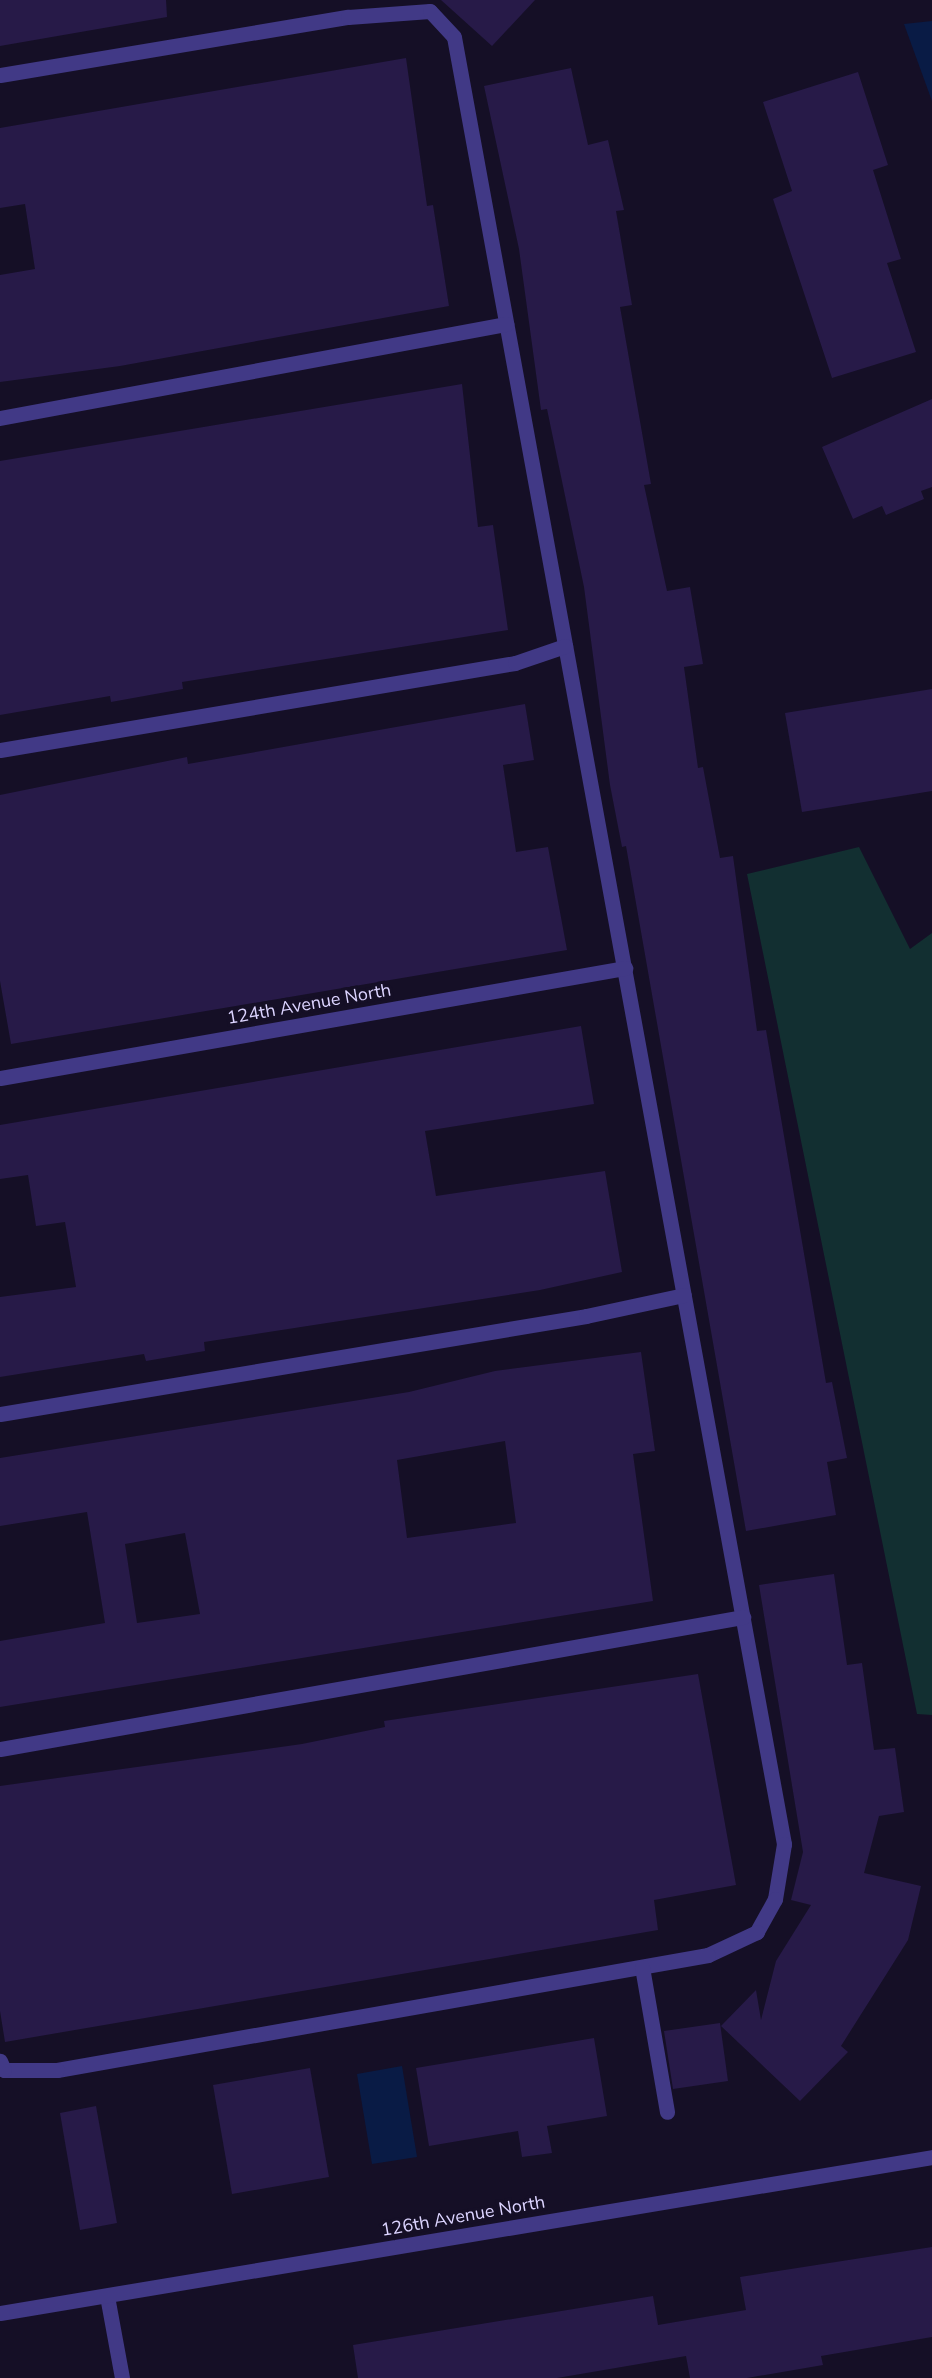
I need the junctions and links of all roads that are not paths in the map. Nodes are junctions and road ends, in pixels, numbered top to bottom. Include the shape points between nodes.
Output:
1 (0, 75) edge
2 (506, 324) junction
3 (0, 418) edge
4 (566, 646) junction
5 (0, 750) edge
6 (625, 968) junction
7 (0, 1078) edge
8 (684, 1294) junction
9 (0, 1414) edge
10 (743, 1617) junction
11 (0, 1749) edge
12 (642, 1967) junction
13 (0, 2061) edge
14 (667, 2112) dead end
15 (932, 2157) edge
16 (107, 2296) junction
17 (0, 2313) edge
18 (122, 2378) edge

1 - 2 street via 348,17 430,12 454,36
2 - 3 street
2 - 4 street
4 - 5 street via 515,663
4 - 6 street
6 - 7 street, 124th Avenue North
6 - 8 street
8 - 9 street via 586,1316
8 - 10 street
10 - 11 street
10 - 12 street via 784,1844 775,1899 757,1932 708,1955
12 - 13 street via 57,2070 4,2070
12 - 14 street
15 - 16 street, 126th Avenue North
16 - 17 street, 126th Avenue North
16 - 18 street

